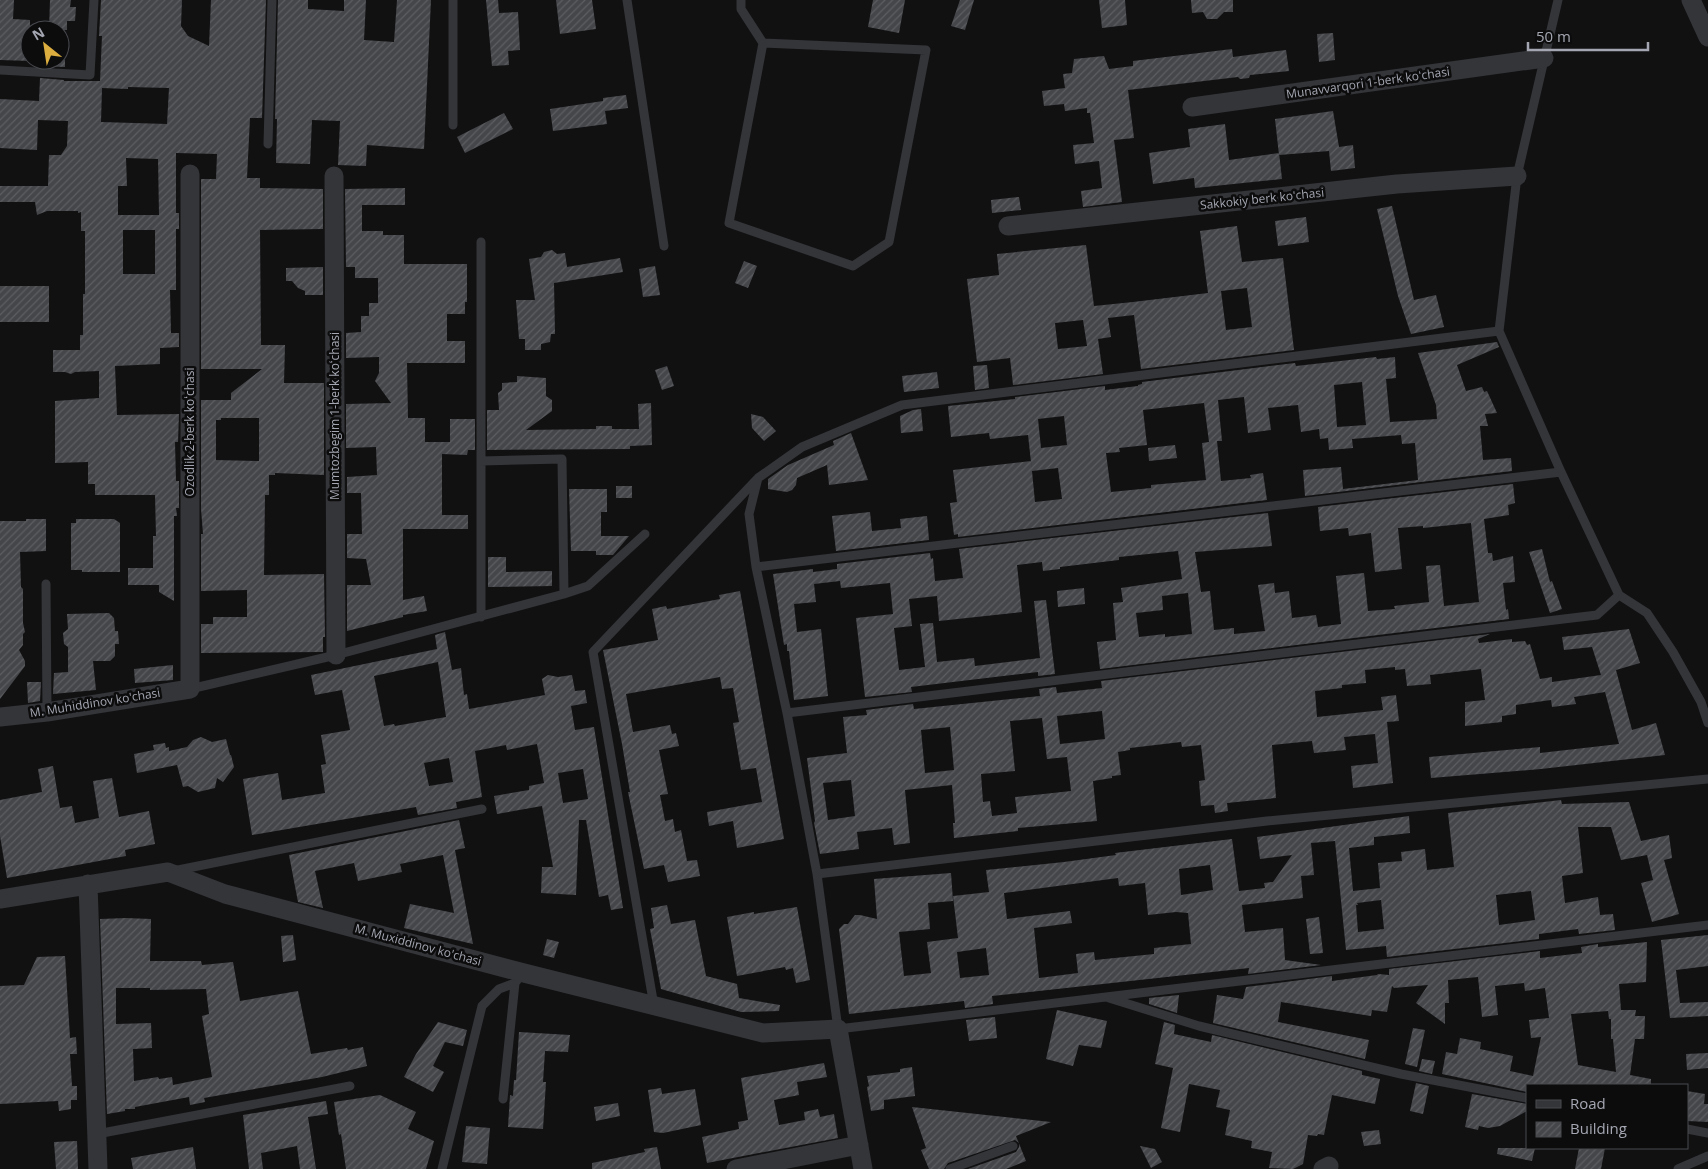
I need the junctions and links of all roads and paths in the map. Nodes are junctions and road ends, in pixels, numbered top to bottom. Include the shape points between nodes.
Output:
1 (94, 0) edge
2 (272, 0) edge
3 (453, 0) edge
4 (626, 0) edge
5 (741, 0) edge
6 (1558, 0) edge
7 (1691, 0) edge
8 (1708, 37) edge
9 (763, 44) junction
10 (1544, 58) junction
11 (0, 70) edge
12 (1192, 107) dead end
13 (453, 125) dead end
14 (268, 144) dead end
15 (190, 174) dead end
16 (334, 176) dead end
17 (1517, 176) junction
18 (1008, 226) dead end
19 (481, 242) dead end
20 (664, 246) dead end
21 (1499, 331) junction
22 (481, 461) junction
23 (1561, 472) junction
24 (758, 478) junction
25 (644, 534) dead end
26 (756, 567) junction
27 (46, 584) dead end
28 (564, 594) junction
29 (1619, 595) junction
30 (481, 617) junction
31 (336, 655) junction
32 (190, 689) junction
33 (47, 712) junction
34 (787, 713) junction
35 (0, 716) edge
36 (1708, 723) edge
37 (1708, 779) edge
38 (482, 809) dead end
39 (168, 872) junction
40 (818, 874) junction
41 (88, 884) junction
42 (0, 899) edge
43 (1708, 925) edge
44 (519, 978) junction
45 (1107, 998) junction
46 (654, 1006) junction
47 (838, 1030) junction
48 (350, 1086) dead end
49 (1526, 1098) edge
50 (503, 1099) dead end
51 (1688, 1129) edge
52 (1708, 1133) edge
53 (97, 1134) junction
54 (859, 1145) junction
55 (1014, 1146) dead end
56 (1708, 1156) edge
57 (98, 1169) edge
58 (442, 1169) edge
59 (736, 1169) edge
60 (863, 1169) edge
61 (950, 1169) edge
62 (1678, 1169) edge

1 - 11 lane via 90,75
2 - 14 lane
3 - 13 lane
4 - 20 lane
5 - 9 lane via 741,9
6 - 10 lane
7 - 8 street
9 - 9 lane via 729,223 853,266 889,242 926,50
10 - 12 street, Munavvarqori 1-berk koʻchasi
10 - 17 lane
15 - 32 street, Ozodlik 2-berk koʻchasi
16 - 31 street, Mumtozbegim 1-berk koʻchasi
17 - 18 street, Sakkokiy berk koʻchasi via 1397,184
17 - 21 lane
19 - 22 lane
21 - 23 lane
21 - 24 lane via 902,405 802,447
22 - 28 lane via 562,459
22 - 30 lane
23 - 26 lane
23 - 29 lane
24 - 26 lane via 749,514
24 - 46 lane via 593,652
25 - 28 lane via 588,586
26 - 34 lane
27 - 33 lane
28 - 30 lane
29 - 34 lane via 1597,615
29 - 36 lane via 1646,613 1673,652 1701,702
30 - 31 lane
31 - 32 lane
32 - 33 street, M. Muhiddinov ko'chasi
33 - 35 street, M. Muhiddinov ko'chasi
34 - 40 lane
37 - 40 lane via 1267,821
38 - 39 lane
39 - 41 street, M. Muxiddinov ko'chasi
39 - 44 street, M. Muxiddinov ko'chasi via 224,894
40 - 47 lane
41 - 42 street, M. Muxiddinov ko'chasi
41 - 53 street
43 - 45 lane
44 - 46 street, M. Muxiddinov ko'chasi
44 - 50 lane
44 - 58 lane via 498,988 482,1006
45 - 47 lane
45 - 49 lane via 1199,1026 1401,1074
46 - 47 street, M. Muxiddinov ko'chasi via 764,1033
47 - 54 street
48 - 53 lane
51 - 52 lane
53 - 57 street
54 - 59 street
54 - 60 street
55 - 61 lane
56 - 62 lane

